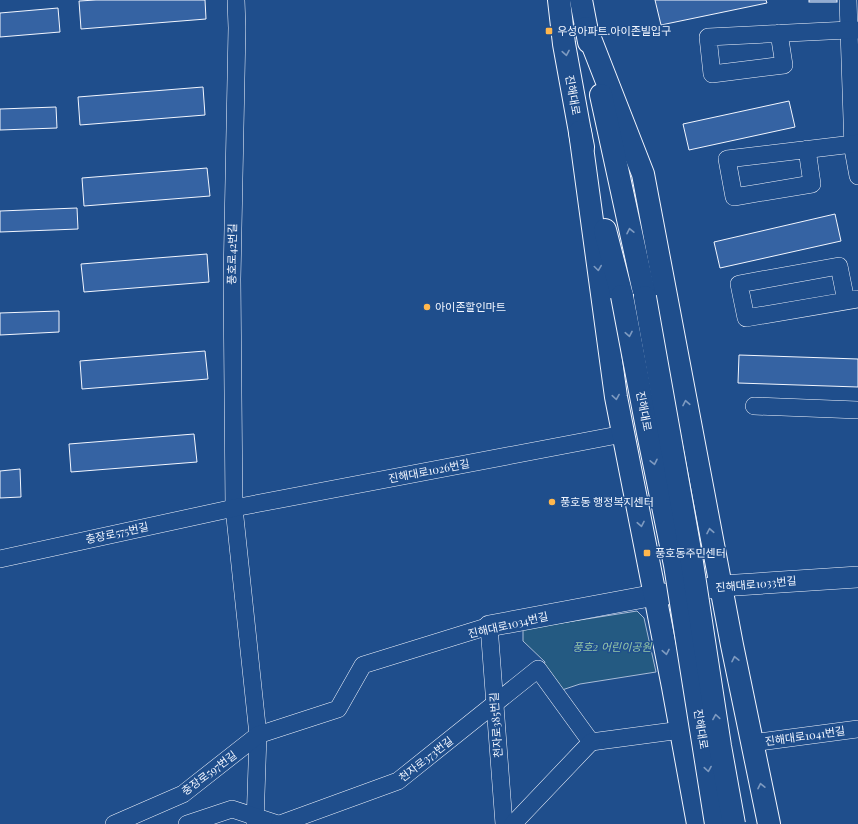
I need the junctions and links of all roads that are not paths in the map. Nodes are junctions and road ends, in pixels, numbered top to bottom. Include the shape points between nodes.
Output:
1 (236, 0) edge
2 (559, 0) edge
3 (581, 0) edge
4 (848, 0) edge
5 (586, 28) junction
6 (854, 30) edge
7 (779, 34) dead end
8 (580, 132) junction
9 (855, 144) edge
10 (807, 149) junction
11 (858, 176) edge
12 (852, 300) edge
13 (754, 406) dead end
14 (858, 410) edge
15 (623, 434) junction
16 (234, 508) junction
17 (0, 558) edge
18 (858, 577) edge
19 (721, 586) junction
20 (655, 595) junction
21 (489, 626) junction
22 (495, 703) junction
23 (858, 729) edge
24 (681, 730) junction
25 (258, 735) junction
26 (591, 742) junction
27 (752, 743) junction
28 (255, 820) edge
29 (114, 824) edge
30 (187, 824) edge
31 (279, 824) edge
32 (504, 824) edge
33 (513, 824) edge
34 (698, 824) edge
35 (716, 824) edge
36 (734, 824) edge
37 (769, 824) edge

1 - 16 street, 풍호로42번길 via 232,279
2 -> 8 highway, 진해대로
3 - 5 highway, 진해대로
4 - 6 street
19 -> 5 highway via 643,174
36 -> 5 highway, 진해대로, bridge via 691,556 645,297
6 - 7 street
6 - 9 street
8 -> 15 highway
8 -> 35 highway, 진해대로, bridge via 622,296 675,565
9 - 10 street
9 - 11 street
10 - 10 street via 727,158 734,197 812,184
12 - 12 street via 746,318 739,284 839,266
13 - 14 street
15 - 16 street, 진해대로1026번길
15 -> 20 highway
16 - 17 street, 충장로575번길
16 - 25 street
18 - 19 main road, 진해대로1033번길
19 - 20 main road, 진해대로1033번길
27 -> 19 highway
20 - 21 main road, 진해대로1034번길
20 -> 24 highway
21 - 22 street, 천자로385번길
21 - 25 street, 진해대로1034번길 via 363,665 338,709
22 - 26 street, 천자로373번길 via 538,669
22 - 31 street, 천자로373번길 via 398,781
22 - 32 street, 천자로385번길
23 - 27 street, 진해대로1041번길
24 - 26 street
24 - 34 highway
25 - 28 street
25 - 29 street, 충장로597번길 via 183,794
26 - 33 street
37 -> 27 highway
28 - 30 street, 천자로373번길 via 232,809
28 - 31 street, 천자로373번길

